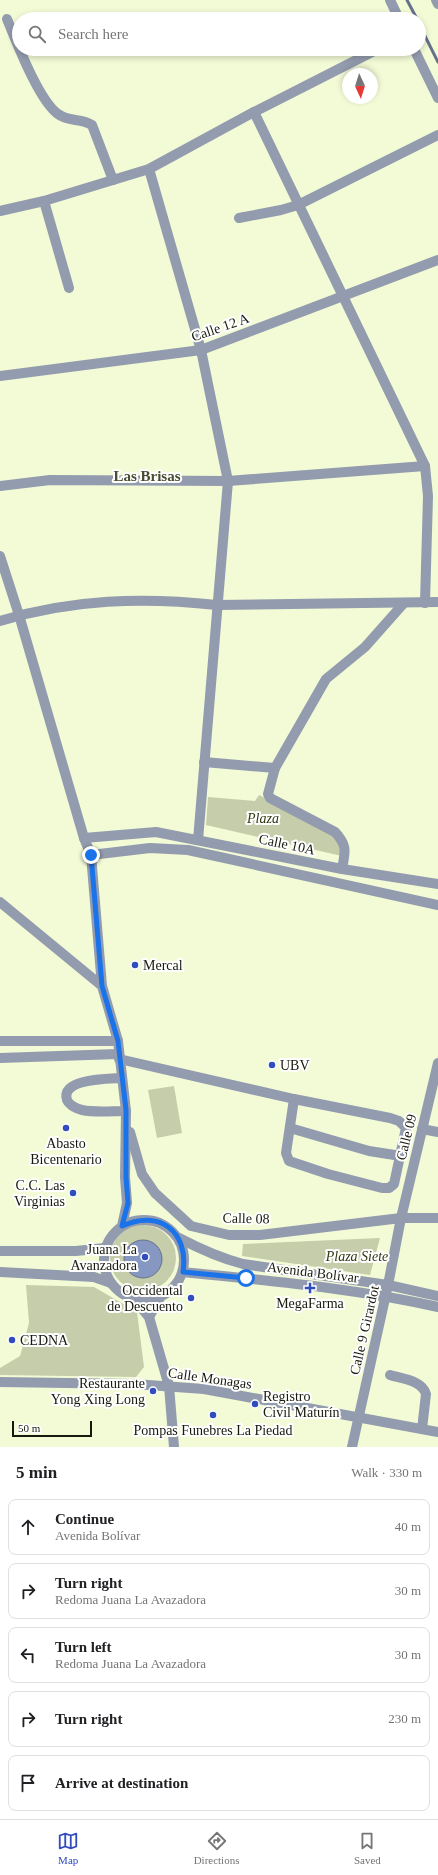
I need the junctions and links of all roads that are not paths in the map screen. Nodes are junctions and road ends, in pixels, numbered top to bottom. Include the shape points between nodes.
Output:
1 (390, 0) edge
2 (436, 0) edge
3 (438, 4) edge
4 (396, 12) edge
5 (7, 19) dead end
6 (12, 32) edge
7 (22, 56) edge
8 (364, 56) edge
9 (417, 56) edge
10 (438, 98) edge
11 (254, 112) junction
12 (438, 135) edge
13 (149, 169) junction
14 (113, 180) junction
15 (44, 201) junction
16 (298, 205) junction
17 (0, 211) edge
18 (238, 218) dead end
19 (438, 260) edge
20 (69, 288) dead end
21 (344, 296) junction
22 (201, 350) junction
23 (0, 376) edge
24 (425, 466) junction
25 (228, 481) junction
26 (0, 486) edge
27 (0, 556) edge
28 (438, 602) edge
29 (425, 603) junction
30 (404, 604) junction
31 (217, 605) junction
32 (19, 615) junction
33 (0, 621) edge
34 (204, 762) junction
35 (275, 768) junction
36 (84, 838) junction
37 (198, 840) junction
38 (91, 855) junction
39 (342, 869) junction
40 (438, 884) edge
41 (0, 902) edge
42 (438, 904) edge
43 (102, 986) junction
44 (0, 1041) edge
45 (118, 1041) junction
46 (119, 1057) junction
47 (0, 1058) edge
48 (438, 1063) edge
49 (122, 1078) junction
50 (294, 1099) junction
51 (126, 1110) junction
52 (290, 1128) junction
53 (422, 1129) junction
54 (438, 1132) edge
55 (401, 1156) junction
56 (401, 1218) junction
57 (438, 1218) edge
58 (122, 1226) junction
59 (178, 1238) junction
60 (105, 1248) junction
61 (0, 1251) edge
62 (0, 1272) edge
63 (183, 1272) junction
64 (111, 1283) junction
65 (388, 1285) junction
66 (386, 1295) junction
67 (162, 1296) junction
68 (438, 1296) edge
69 (134, 1299) junction
70 (438, 1307) edge
71 (149, 1317) junction
72 (390, 1375) dead end
73 (0, 1382) edge
74 (169, 1386) junction
75 (358, 1418) junction
76 (422, 1429) junction
77 (438, 1432) edge
78 (174, 1447) edge
79 (352, 1447) edge

1 - 4 street
2 - 3 street
5 - 6 street
7 - 14 street via 48,104 57,114 66,119 83,120 92,125
8 - 11 street
9 - 10 street
11 - 13 street
11 - 16 street
12 - 16 street
13 - 14 street
13 - 22 street
14 - 15 street
15 - 17 street
15 - 20 street
16 - 18 street
16 - 21 street
19 - 21 street, Calle 12 A
21 - 22 street, Calle 12 A
21 - 24 street
22 - 23 street, Calle 12 A
22 - 25 street
24 - 25 street
24 - 29 street via 428,488
25 - 26 street via 50,480
25 - 31 street
27 - 32 street
28 - 29 street
29 - 30 street
30 - 31 street
30 - 35 street via 365,647 326,679
31 - 32 street via 106,600
31 - 34 street
32 - 33 street
32 - 36 street
34 - 35 street
34 - 37 street
35 - 39 street via 268,794 270,798 335,832 346,847
36 - 37 street, Calle 10A via 156,832
36 - 38 street
37 - 39 street, Calle 10A
38 - 42 street, Calle 10A via 150,848 188,850
38 - 43 street
39 - 40 street, Calle 10A
41 - 43 street
43 - 45 street
44 - 45 street
45 - 46 street
46 - 47 street
46 - 49 street
46 - 50 street
48 - 53 street, Calle 09
49 - 51 street
49 - 51 street via 84,1081 71,1087 67,1100 80,1110
50 - 52 street
50 - 55 street via 399,1122 406,1128
51 - 56 street, Calle 08 via 132,1143 142,1174 155,1193 191,1226 229,1235 260,1235
51 - 58 street via 128,1203
52 - 55 street via 370,1152
52 - 55 street via 286,1152 289,1160 328,1174 382,1188 389,1188 394,1184
53 - 54 street
53 - 56 street, Calle 09
56 - 57 street, Calle 08
56 - 65 street, Calle 9 Girardot
58 - 59 street via 146,1219 170,1228
58 - 60 street
59 - 63 street via 185,1260
59 - 65 street, Avenida Bolívar via 204,1251 243,1264
60 - 61 street via 76,1251
60 - 64 street via 106,1272
62 - 64 street via 94,1277
63 - 66 street, Avenida Bolívar
63 - 67 street via 175,1286
64 - 69 street
65 - 66 street, Calle 9 Girardot
65 - 68 street, Avenida Bolívar
66 - 70 street, Avenida Bolívar
66 - 75 street, Calle 9 Girardot
67 - 69 street via 148,1300
67 - 71 street
69 - 71 street
71 - 74 street
72 - 76 street via 425,1388
73 - 74 street, Calle Monagas
74 - 75 street, Calle Monagas via 204,1389
74 - 78 street
75 - 76 street, Calle Monagas
75 - 79 street, Calle 9 Girardot
76 - 77 street, Calle Monagas

